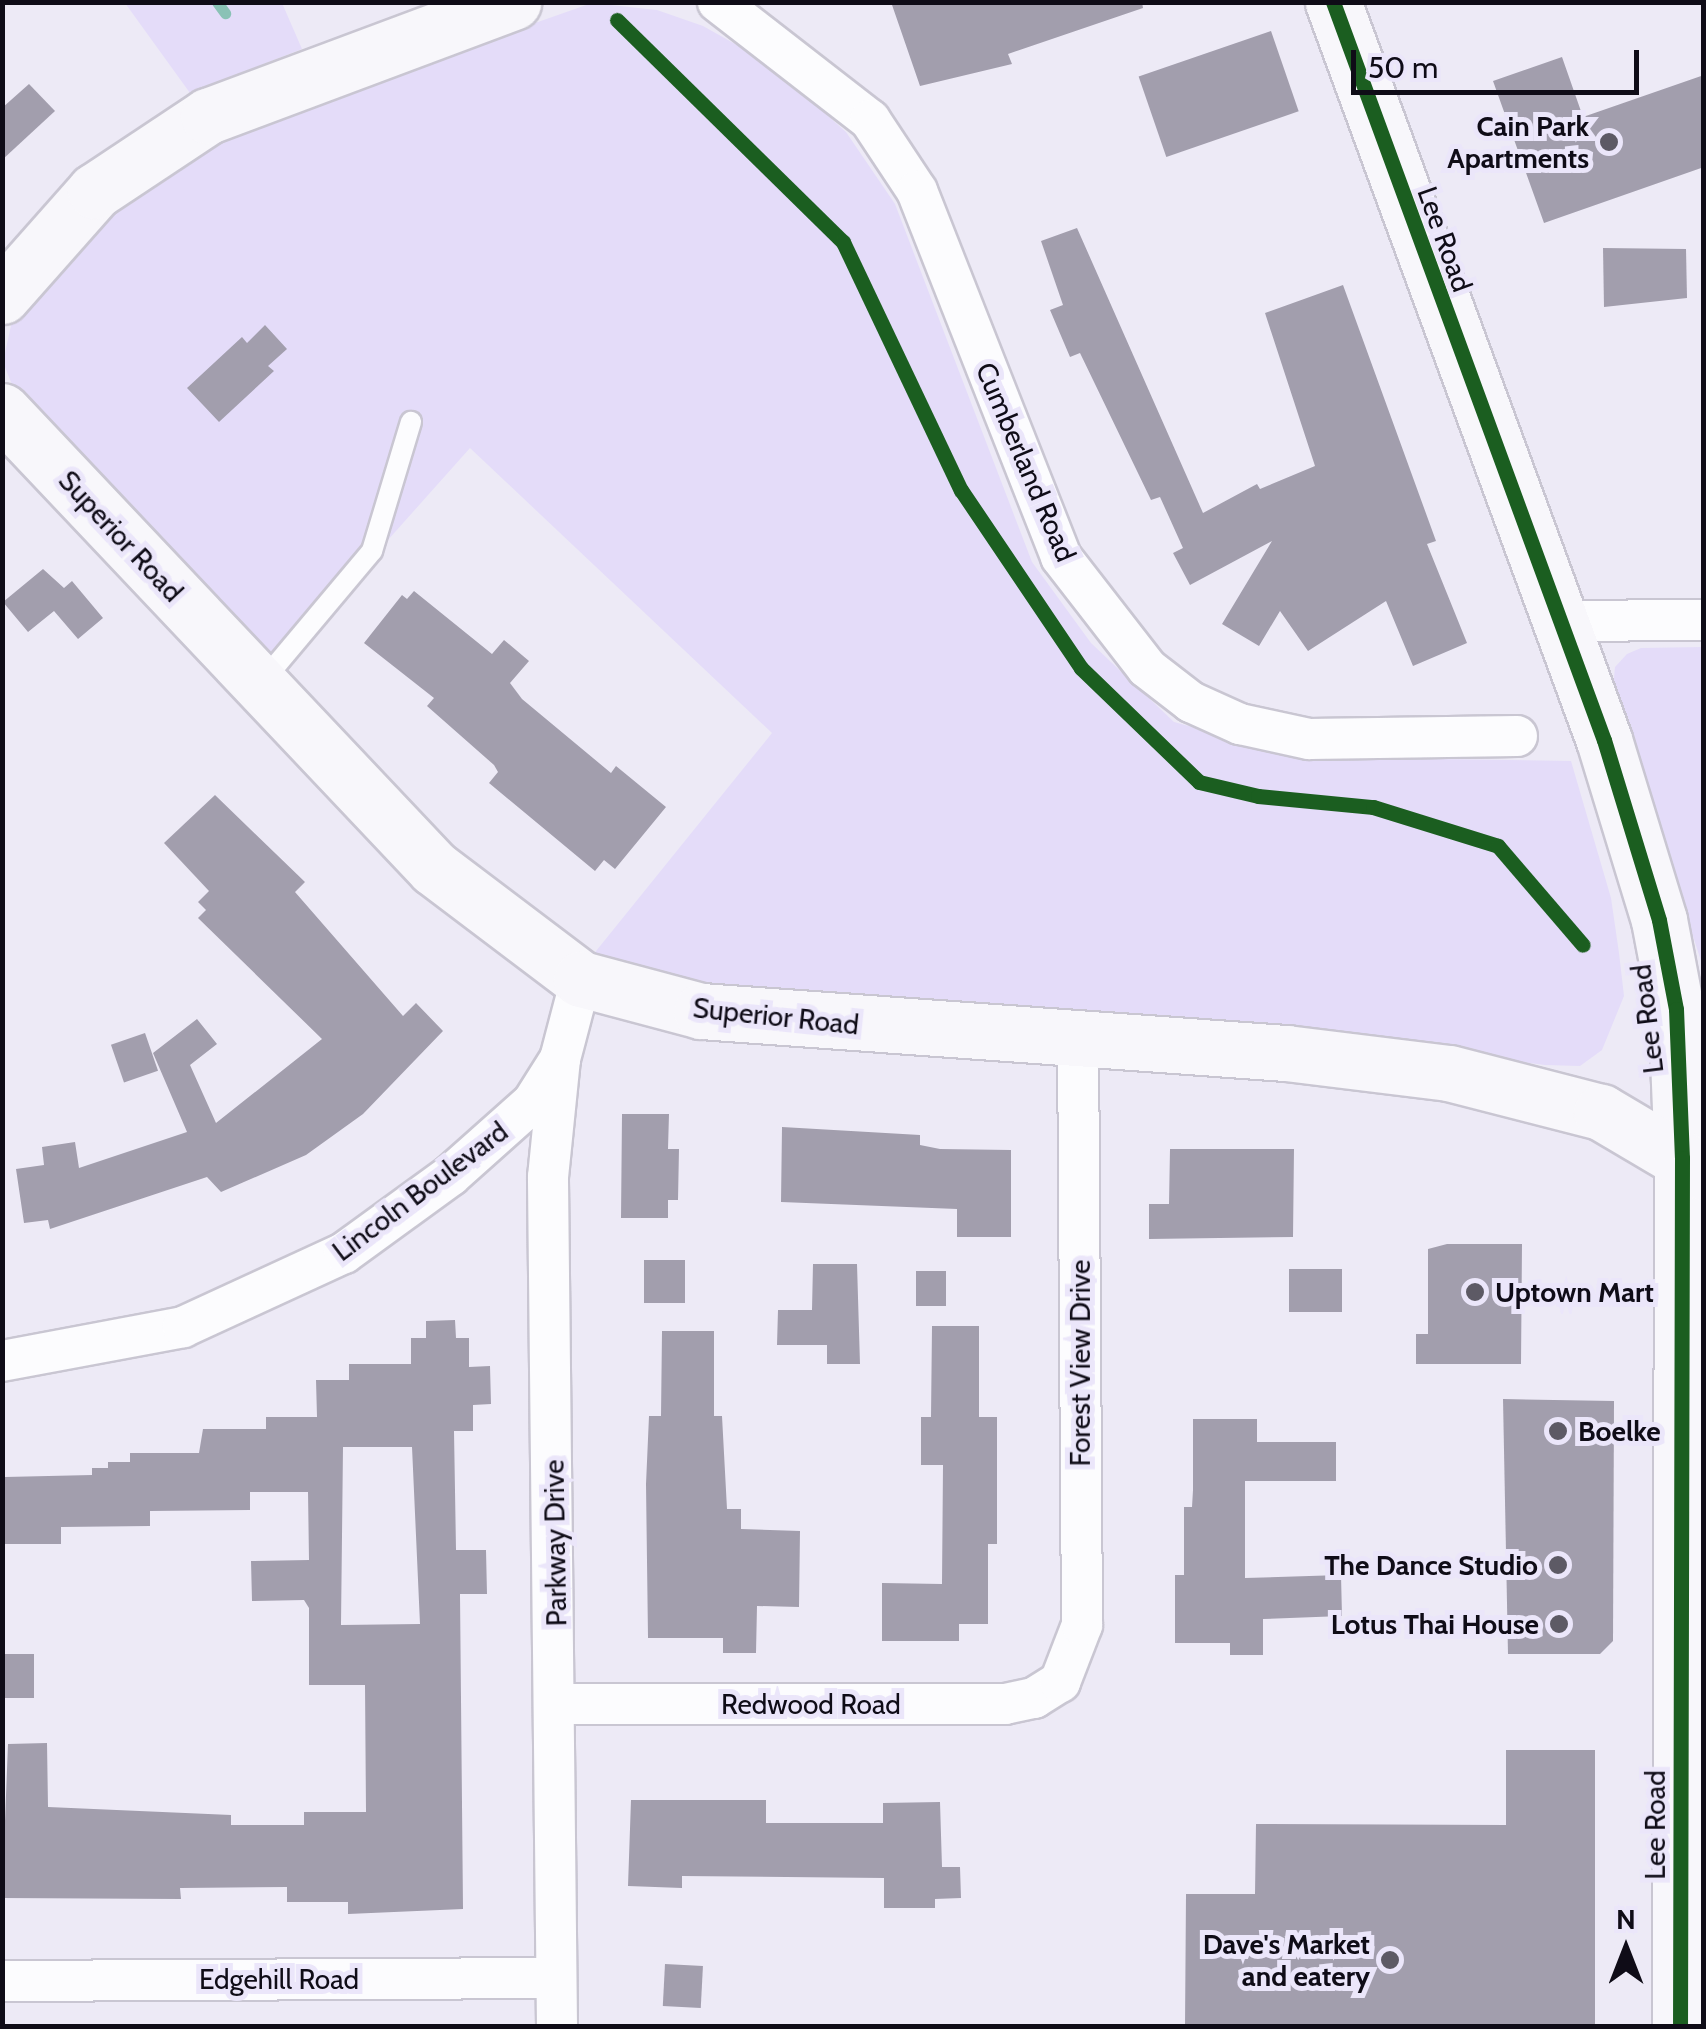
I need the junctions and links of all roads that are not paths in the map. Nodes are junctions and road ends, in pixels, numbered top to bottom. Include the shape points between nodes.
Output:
1 (513, 2) edge
2 (718, 2) edge
3 (1333, 2) edge
4 (2, 296) edge
5 (2, 411) edge
6 (412, 422) dead end
7 (1704, 620) edge
8 (1558, 621) junction
9 (261, 684) junction
10 (1517, 736) dead end
11 (581, 979) junction
12 (1078, 1038) junction
13 (560, 1060) junction
14 (1693, 1166) edge
15 (1692, 1337) edge
16 (2, 1361) edge
17 (1692, 1605) edge
18 (1060, 1682) joint
19 (557, 1704) junction
20 (556, 1978) junction
21 (2, 1980) edge
22 (1688, 1991) edge
23 (556, 2026) edge

1 - 4 street via 208,116 95,192
2 - 10 street, Cumberland Road via 870,120 917,192 1061,557 1147,668 1190,702 1240,724 1309,739
3 - 8 street, Lee Road
5 - 9 street, Superior Road
6 - 9 lane via 372,552
7 - 8 street
8 - 14 street, Lee Road via 1604,740 1659,920
9 - 11 street, Superior Road via 434,868
11 - 12 street, Superior Road via 701,1011
11 - 13 street, Lincoln Boulevard
12 - 14 street, Superior Road via 1449,1074 1601,1112
12 - 18 street, Forest View Drive via 1082,1625
13 - 16 street, Lincoln Boulevard via 533,1102 501,1134 344,1254 183,1328
13 - 19 street, Parkway Drive via 548,1177
14 - 15 street, Lee Road
15 - 17 street, Lee Road
17 - 22 street, Lee Road
18 - 19 street, Redwood Road via 1034,1698 1005,1704
19 - 20 street, Parkway Drive
20 - 21 street, Edgehill Road
20 - 23 street, Parkway Drive

